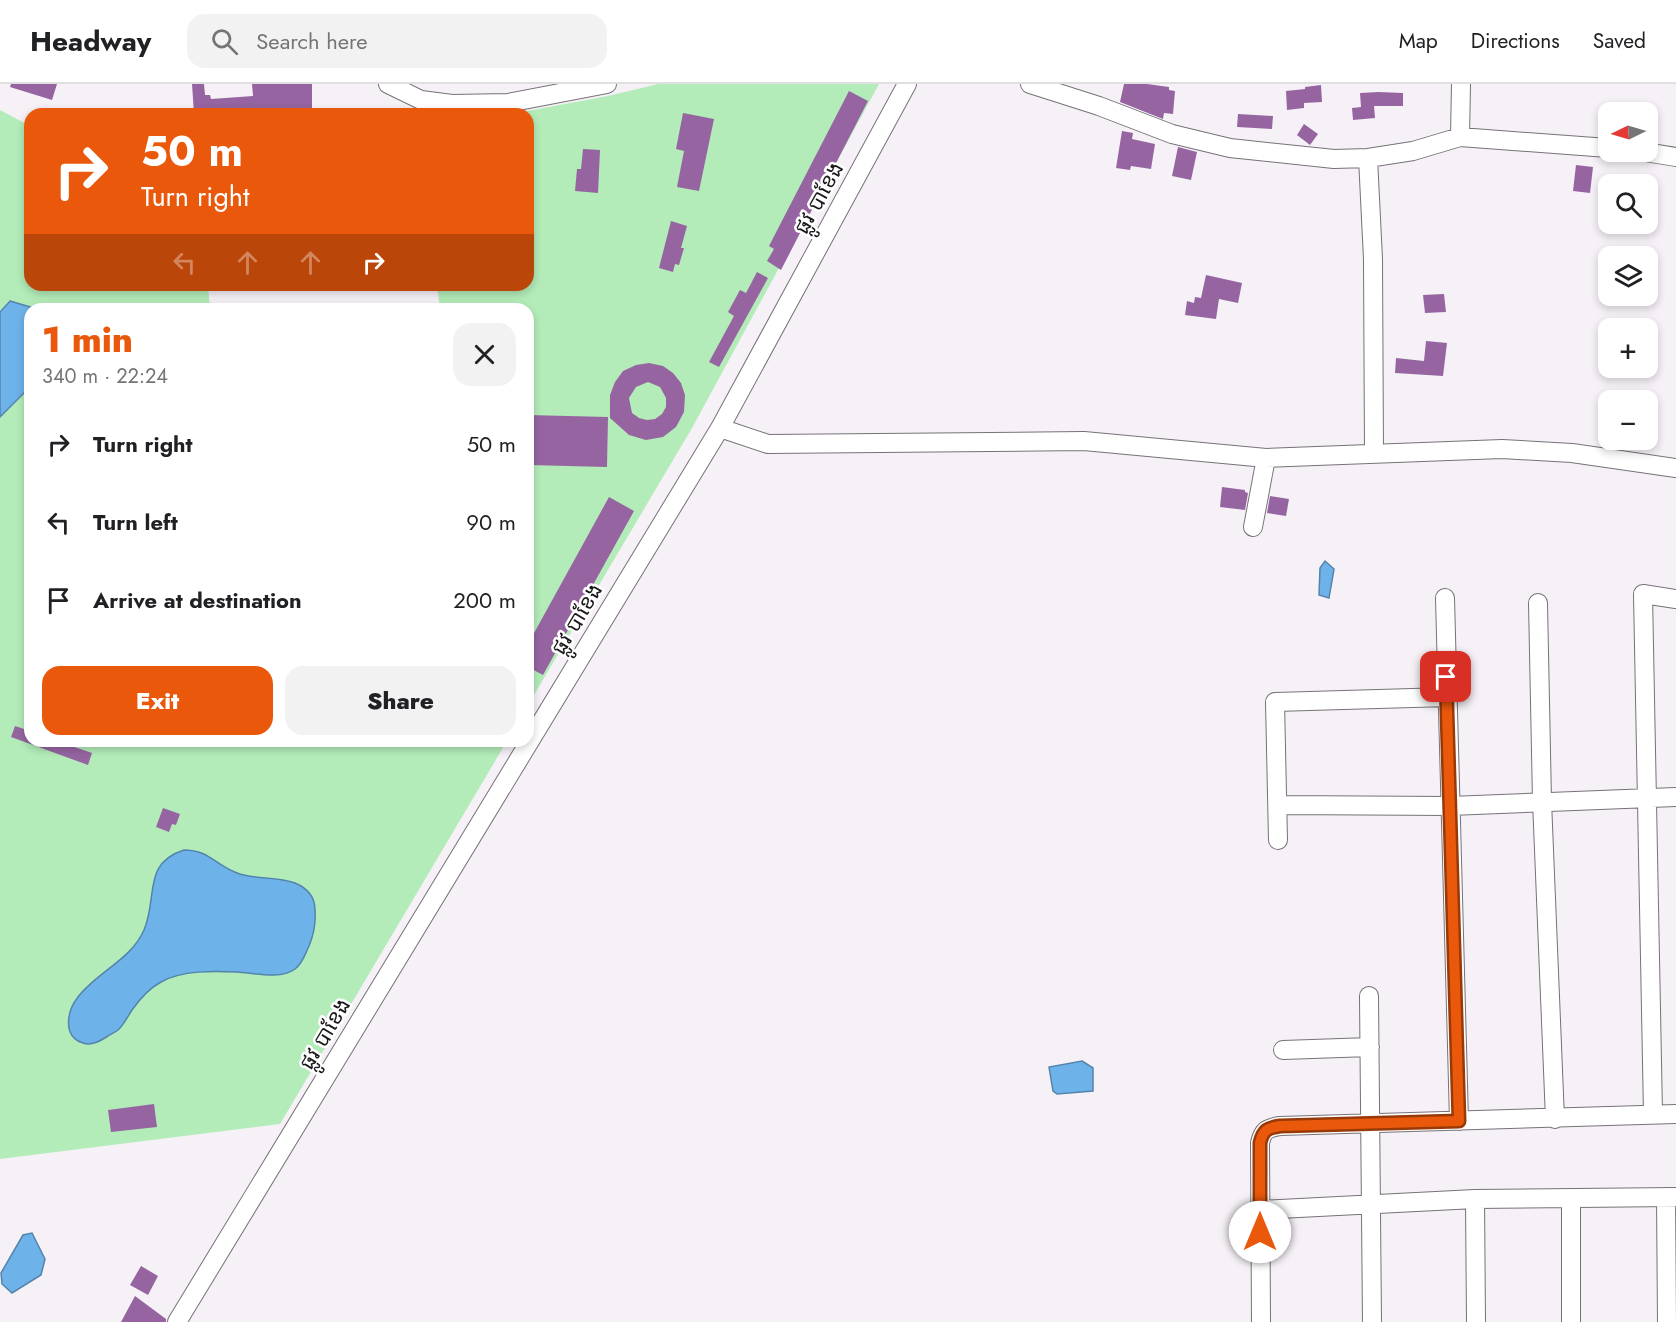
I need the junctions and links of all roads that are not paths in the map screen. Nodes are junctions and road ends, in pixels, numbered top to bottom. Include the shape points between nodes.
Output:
1 (388, 84) edge
2 (607, 84) edge
3 (907, 84) edge
4 (1030, 84) edge
5 (1461, 84) edge
6 (1460, 137) junction
7 (1598, 147) edge
8 (1658, 154) edge
9 (1676, 157) edge
10 (1368, 158) junction
11 (720, 428) junction
12 (1374, 453) junction
13 (1266, 458) junction
14 (1676, 468) edge
15 (1253, 527) dead end
16 (1445, 598) dead end
17 (1676, 599) edge
18 (1538, 603) dead end
19 (1447, 697) junction
20 (534, 734) edge
21 (526, 747) edge
22 (1646, 797) junction
23 (1676, 797) edge
24 (1542, 801) junction
25 (1278, 805) junction
26 (1450, 806) junction
27 (1278, 840) dead end
28 (1369, 996) dead end
29 (1370, 1047) junction
30 (1283, 1050) dead end
31 (1653, 1114) junction
32 (1676, 1114) edge
33 (1555, 1119) junction
34 (1459, 1121) junction
35 (1372, 1123) junction
36 (1671, 1197) edge
37 (1571, 1198) junction
38 (1475, 1199) junction
39 (1370, 1204) junction
40 (1259, 1210) junction
41 (177, 1322) edge
42 (1261, 1322) edge
43 (1372, 1322) edge
44 (1476, 1322) edge
45 (1571, 1322) edge
46 (1667, 1322) edge

1 - 2 street via 421,100 452,104 508,103
3 - 11 street, ផ្លូវ បាខែង
4 - 10 street via 1210,145 1299,156
5 - 6 street
6 - 7 street
6 - 10 street via 1413,151
8 - 9 street
10 - 12 street
11 - 13 street via 768,444 1084,441
11 - 20 street, ផ្លូវ បាខែង
12 - 13 street
12 - 14 street via 1502,449 1572,453
13 - 15 street
16 - 19 street
17 - 22 street via 1644,594
18 - 24 street
19 - 25 street via 1275,702
19 - 26 street
21 - 41 street, ផ្លូវ បាខែង
22 - 23 street
22 - 24 street
22 - 31 street
24 - 26 street
24 - 33 street
25 - 26 street
25 - 27 street
26 - 34 street
28 - 29 street
29 - 30 street
29 - 35 street
31 - 32 street
31 - 33 street
33 - 34 street
34 - 35 street
35 - 39 street
35 - 40 street via 1280,1126 1262,1133
36 - 37 street
36 - 46 street
37 - 38 street
37 - 45 street
38 - 39 street
38 - 44 street
39 - 40 street
39 - 43 street
40 - 42 street

